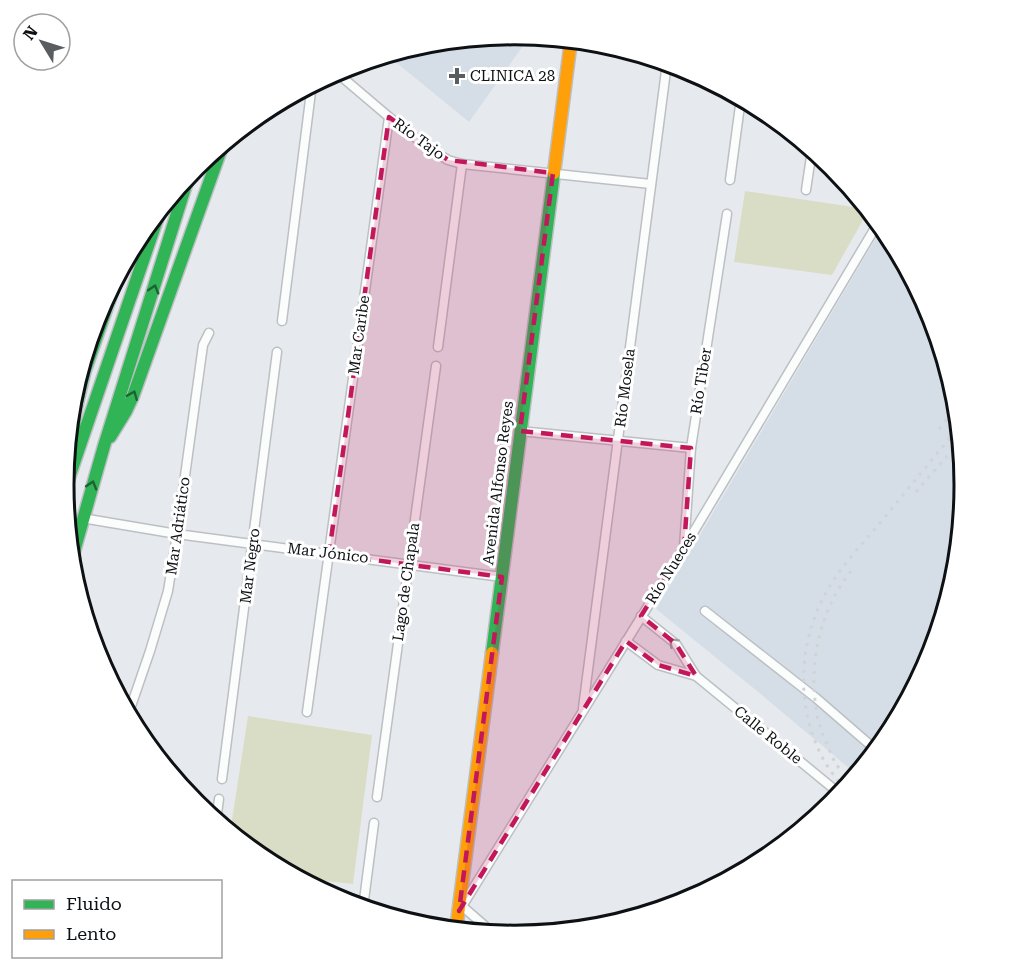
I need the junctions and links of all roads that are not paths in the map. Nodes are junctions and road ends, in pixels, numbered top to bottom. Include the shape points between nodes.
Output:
1 (569, 49) edge
2 (666, 72) edge
3 (344, 79) edge
4 (311, 95) edge
5 (740, 108) edge
6 (389, 117) junction
7 (218, 159) edge
8 (810, 160) edge
9 (462, 164) junction
10 (553, 174) junction
11 (730, 180) dead end
12 (651, 184) junction
13 (806, 190) dead end
14 (183, 195) edge
15 (727, 214) dead end
16 (873, 232) edge
17 (152, 236) edge
18 (282, 321) dead end
19 (209, 333) dead end
20 (438, 347) dead end
21 (278, 352) dead end
22 (436, 366) dead end
23 (520, 430) junction
24 (618, 441) junction
25 (75, 444) edge
26 (104, 446) junction
27 (691, 448) junction
28 (77, 452) junction
29 (74, 461) edge
30 (82, 518) junction
31 (177, 534) junction
32 (77, 538) edge
33 (253, 544) junction
34 (684, 548) junction
35 (329, 554) junction
36 (408, 564) junction
37 (502, 577) junction
38 (705, 611) dead end
39 (641, 616) junction
40 (626, 641) junction
41 (696, 676) junction
42 (132, 704) edge
43 (307, 712) dead end
44 (583, 714) junction
45 (869, 744) edge
46 (222, 779) dead end
47 (832, 788) edge
48 (376, 797) dead end
49 (219, 799) dead end
50 (217, 811) edge
51 (374, 823) dead end
52 (364, 899) edge
53 (461, 909) junction
54 (458, 921) edge
55 (480, 924) edge

1 - 10 main road, Avenida Alfonso Reyes
2 - 12 street, Río Mosela
3 - 6 street, Río Tajo
4 - 18 street
5 - 11 street
6 - 9 street, Río Tajo via 439,156
6 - 35 street, Mar Caribe
26 -> 7 main road via 133,396
8 - 13 street
9 - 10 street, Río Tajo
9 - 20 street
10 - 12 street, Río Tajo
10 - 23 main road, Avenida Alfonso Reyes
12 - 24 street, Río Mosela
26 -> 14 main road
15 - 27 street, Río Tiber
16 - 34 street, Río Nueces
17 - 28 main road
19 - 31 street, Mar Adriático via 202,345
21 - 33 street, Mar Negro
22 - 36 street, Lago de Chapala
23 - 24 street
23 - 37 main road, Avenida Alfonso Reyes
24 - 27 street
24 - 44 street, Río Mosela
25 - 28 main road
30 -> 26 main road
27 - 34 street, Río Tiber
28 - 29 main road
30 - 31 street, Mar Jónico
30 - 32 main road
31 - 33 street, Mar Jónico
31 - 42 street, Mar Adriático via 168,591
33 - 35 street, Mar Jónico
33 - 46 street, Mar Negro
34 - 39 street, Río Nueces
35 - 36 street, Mar Jónico
35 - 43 street, Mar Caribe
36 - 37 street, Mar Jónico
36 - 48 street, Lago de Chapala
37 - 53 main road, Avenida Alfonso Reyes
38 - 45 street
39 - 40 street, Río Nueces
41 -> 39 street, Calle Roble via 676,644
40 - 41 street, Calle Roble via 658,665
40 - 44 street, Río Nueces
41 - 47 street, Calle Roble
44 - 53 street, Río Nueces
49 - 50 street
51 - 52 street
53 - 54 main road, Avenida Alfonso Reyes
53 - 55 street

